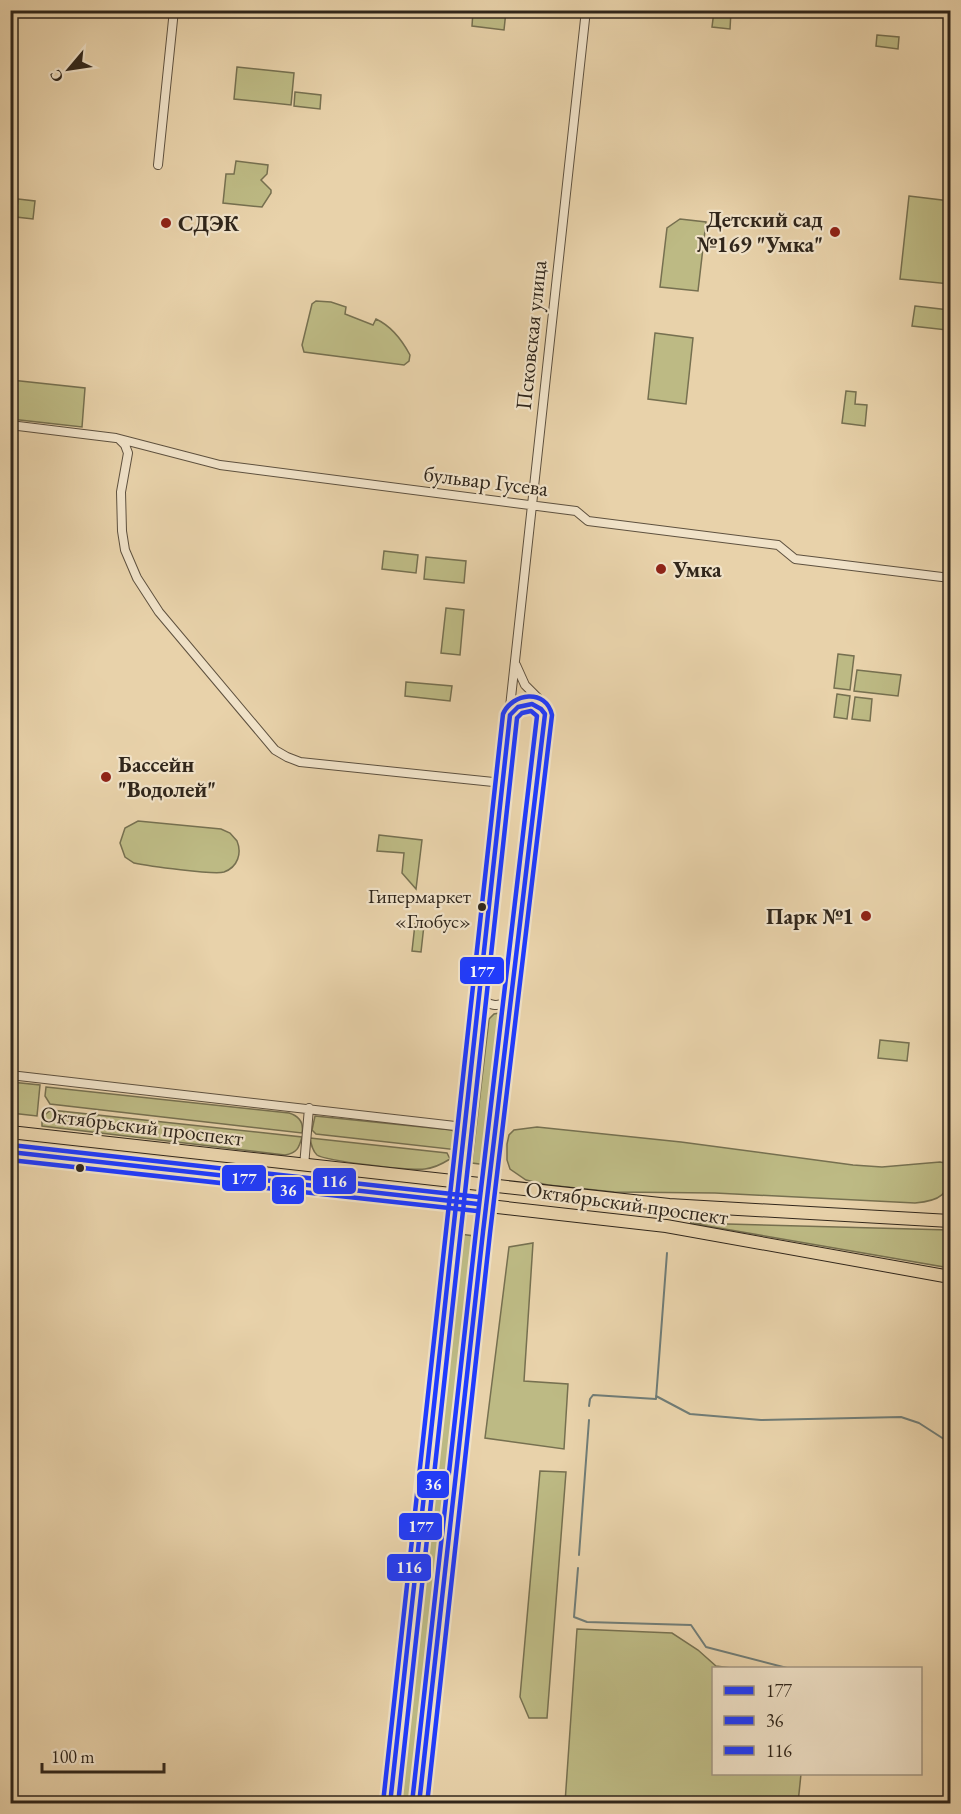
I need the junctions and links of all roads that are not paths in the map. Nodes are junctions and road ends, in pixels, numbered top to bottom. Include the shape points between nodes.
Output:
1 (174, 10) edge
2 (586, 10) edge
3 (158, 165) dead end
4 (10, 425) edge
5 (116, 438) junction
6 (533, 505) junction
7 (951, 578) edge
8 (516, 663) junction
9 (510, 714) junction
10 (545, 714) junction
11 (502, 783) junction
12 (480, 988) junction
13 (512, 995) junction
14 (509, 1019) junction
15 (476, 1020) junction
16 (10, 1075) edge
17 (309, 1108) junction
18 (464, 1127) junction
19 (10, 1132) edge
20 (10, 1152) edge
21 (304, 1166) junction
22 (458, 1182) junction
23 (488, 1186) junction
24 (456, 1202) junction
25 (486, 1205) junction
26 (951, 1221) edge
27 (951, 1277) edge
28 (390, 1803) edge
29 (419, 1803) edge

1 - 3 street
2 - 6 street, Псковская улица
4 - 5 street, бульвар Гусева
5 - 6 street, бульвар Гусева via 220,465
5 - 11 street via 124,442 127,450 120,519 125,550 136,578 159,612 275,750 300,762
6 - 7 street, бульвар Гусева via 576,511 588,521 777,545 795,559
6 - 8 street, Псковская улица
8 - 9 street, Псковская улица
8 - 10 street via 522,682 542,702
9 - 10 street via 516,707 529,703
9 - 11 street, Псковская улица
10 - 13 street
11 - 12 street, Псковская улица
12 - 13 street via 484,1000 493,1005 503,1004
12 - 15 street, Псковская улица
13 - 14 street
14 - 15 street via 492,1006 481,1011
14 - 23 street
15 - 18 street, Псковская улица
16 - 17 street
17 - 18 street
17 - 21 street
18 - 22 street, Псковская улица
19 - 21 main road, Октябрьский проспект
20 - 24 main road, Октябрьский проспект
21 - 22 main road, Октябрьский проспект
22 - 23 main road, Октябрьский проспект
22 - 24 street, Псковская улица
23 - 25 street
23 - 26 main road, Октябрьский проспект via 669,1205
24 - 25 main road, Октябрьский проспект
24 - 28 main road, Псковская улица
25 - 27 main road, Октябрьский проспект via 666,1226
25 - 29 main road

